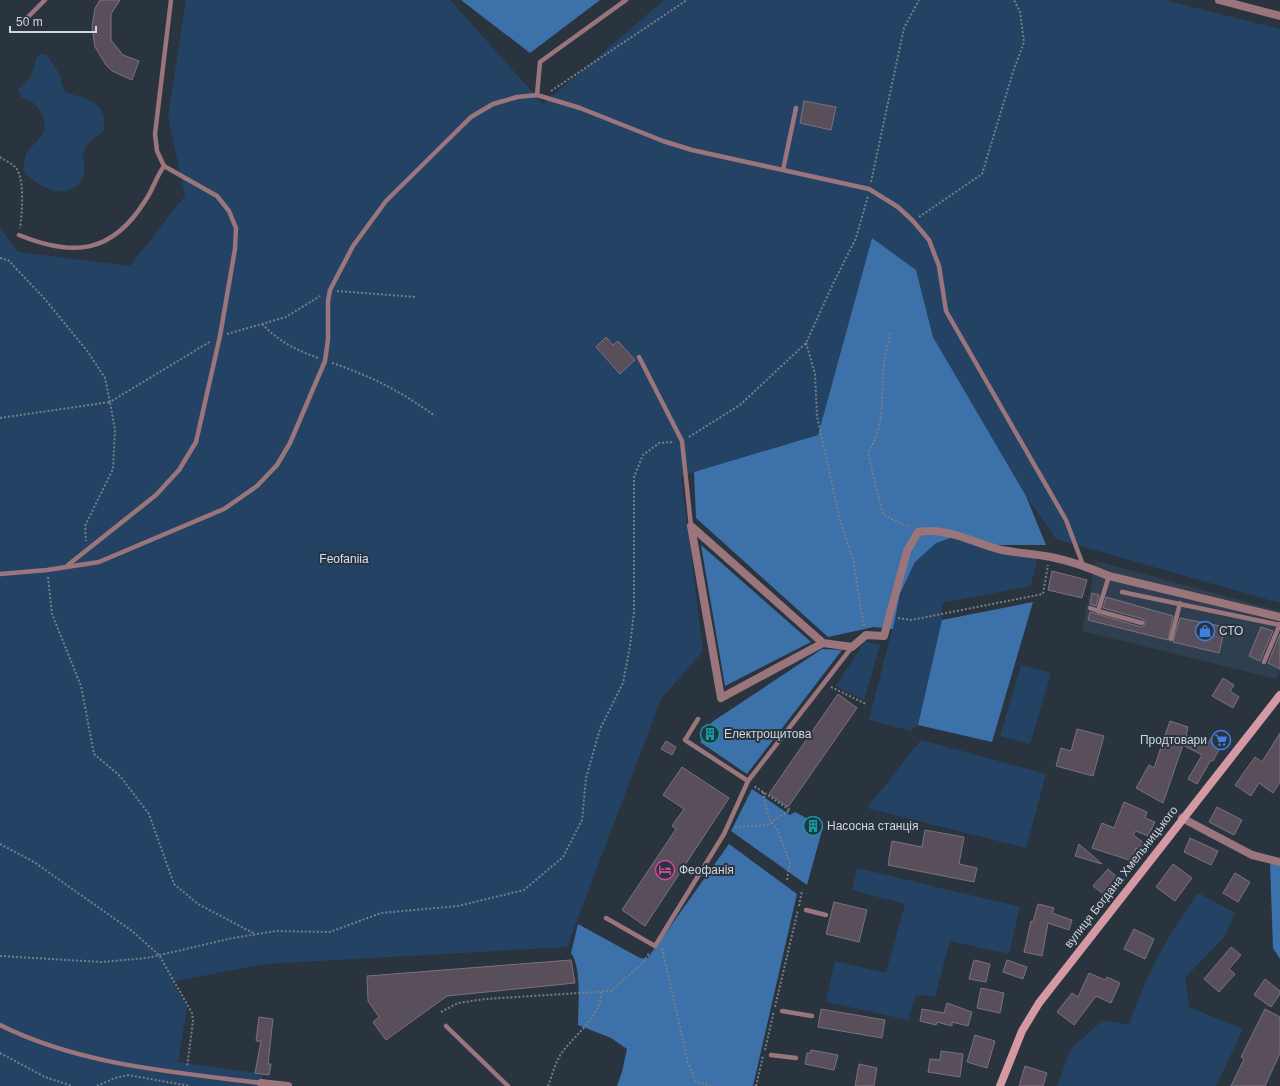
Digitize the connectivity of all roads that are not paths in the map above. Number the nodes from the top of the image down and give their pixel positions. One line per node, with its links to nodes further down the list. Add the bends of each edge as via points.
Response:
1 (46, 0): 6 (lane)
2 (172, 0): 9 (lane, via 155,134 157,151)
3 (626, 0): 7 (lane, via 540,62)
4 (1219, 0): 5 (street)
5 (1280, 16)
6 (20, 25)
7 (537, 95): 10 (lane, via 580,108 692,150); 15 (lane, via 517,97 493,104 471,117 386,201 353,246 330,290 325,360 290,442 277,465 257,486 224,509 99,562)
8 (796, 108): 10 (lane)
9 (164, 166): 11 (lane, via 145,201 119,234 101,243 79,248 60,248 43,245); 15 (lane, via 217,196 229,211 236,228 235,249 220,336 196,442 179,470 156,495)
10 (783, 170): 14 (lane, via 869,189 898,207 929,240 939,266 946,311 1066,520)
11 (19, 235)
12 (639, 357): 13 (lane, via 682,441)
13 (691, 526): 26 (street); 26 (street, via 720,698)
14 (1083, 565): 17 (street); 27 (street, via 1001,550 958,534 927,530 918,532 907,551 884,636 866,635)
15 (66, 567): 16 (lane)
16 (0, 574)
17 (1109, 576): 21 (lane); 22 (street)
18 (1122, 592): 19 (lane)
19 (1180, 603): 24 (lane); 25 (lane)
20 (1090, 608): 21 (lane)
21 (1098, 611): 23 (lane)
22 (1280, 617)
23 (1142, 622)
24 (1280, 624): 28 (lane)
25 (1171, 640)
26 (824, 643): 27 (street)
27 (852, 647): 31 (lane)
28 (1264, 662)
29 (1280, 695): 32 (street, вулиця Богдана Хмельницького)
30 (698, 719): 31 (lane, via 685,740)
31 (748, 781): 36 (lane, via 727,827 655,946)
32 (1182, 818): 33 (street, via 1252,855); 46 (street, вулиця Богдана Хмельницького, via 1039,1003 1022,1031)
33 (1280, 862)
34 (806, 910): 35 (lane)
35 (826, 915)
36 (606, 918)
37 (782, 1011): 38 (lane)
38 (812, 1016)
39 (0, 1025): 43 (lane, via 53,1048 151,1070)
40 (446, 1026): 45 (lane)
41 (771, 1055): 42 (lane)
42 (796, 1058)
43 (261, 1083): 44 (street)
44 (288, 1086)
45 (508, 1086)
46 (1000, 1086)

